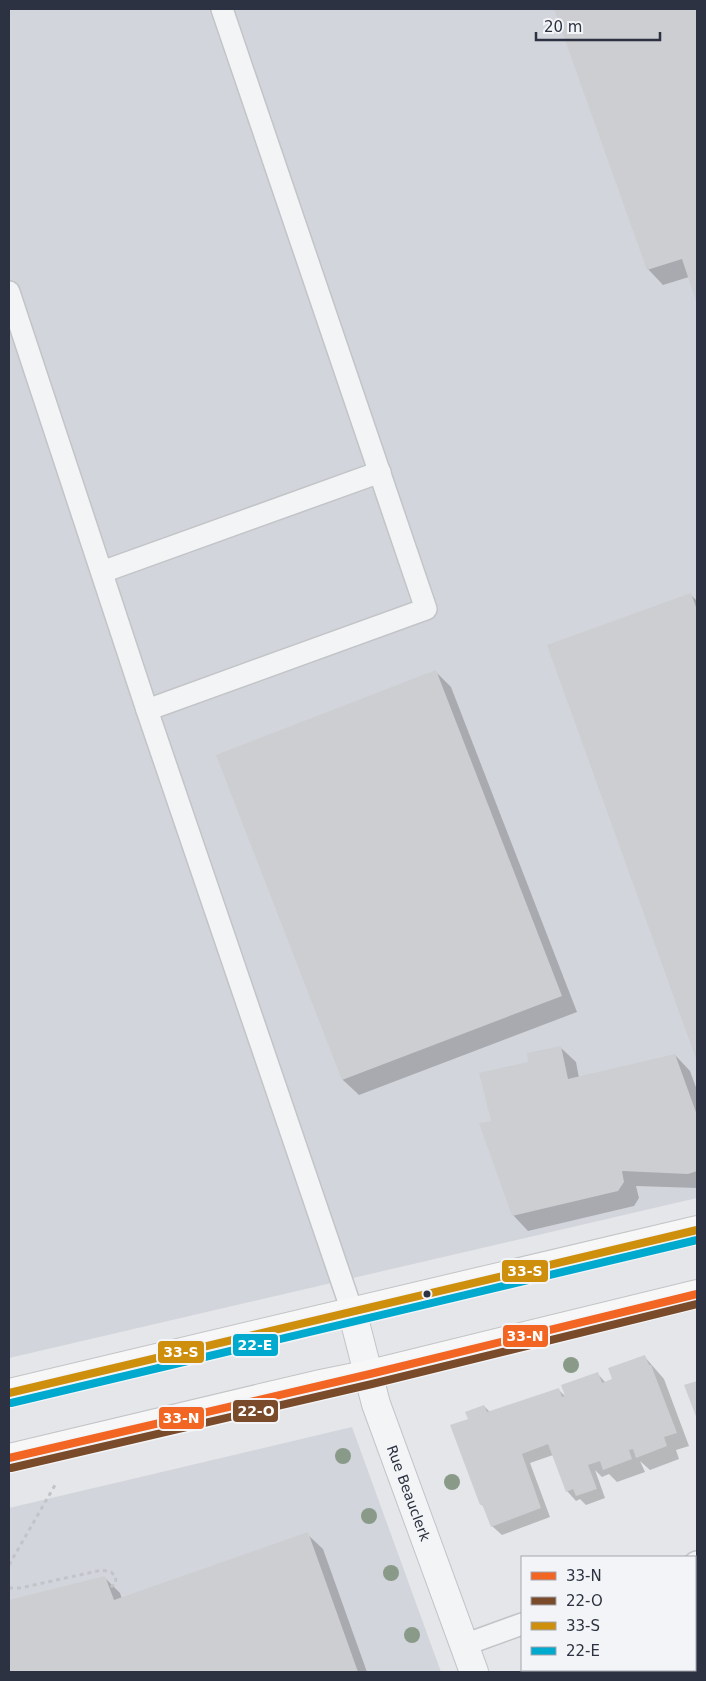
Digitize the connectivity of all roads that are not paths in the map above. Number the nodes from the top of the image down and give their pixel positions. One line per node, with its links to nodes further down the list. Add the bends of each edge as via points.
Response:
1 (222, 9): 3 (lane)
2 (9, 292): 4 (lane)
3 (380, 472): 4 (lane); 5 (lane, via 426,609)
4 (102, 572): 5 (lane)
5 (147, 710): 8 (lane)
6 (697, 1230): 8 (main road)
7 (697, 1294): 9 (main road)
8 (352, 1311): 9 (street, Rue Beauclerk); 10 (main road)
9 (370, 1374): 11 (main road); 13 (street, Rue Beauclerk, via 376,1404)
10 (9, 1393)
11 (9, 1458)
12 (521, 1624): 13 (lane)
13 (464, 1645): 14 (street, Rue Beauclerk)
14 (474, 1672)

